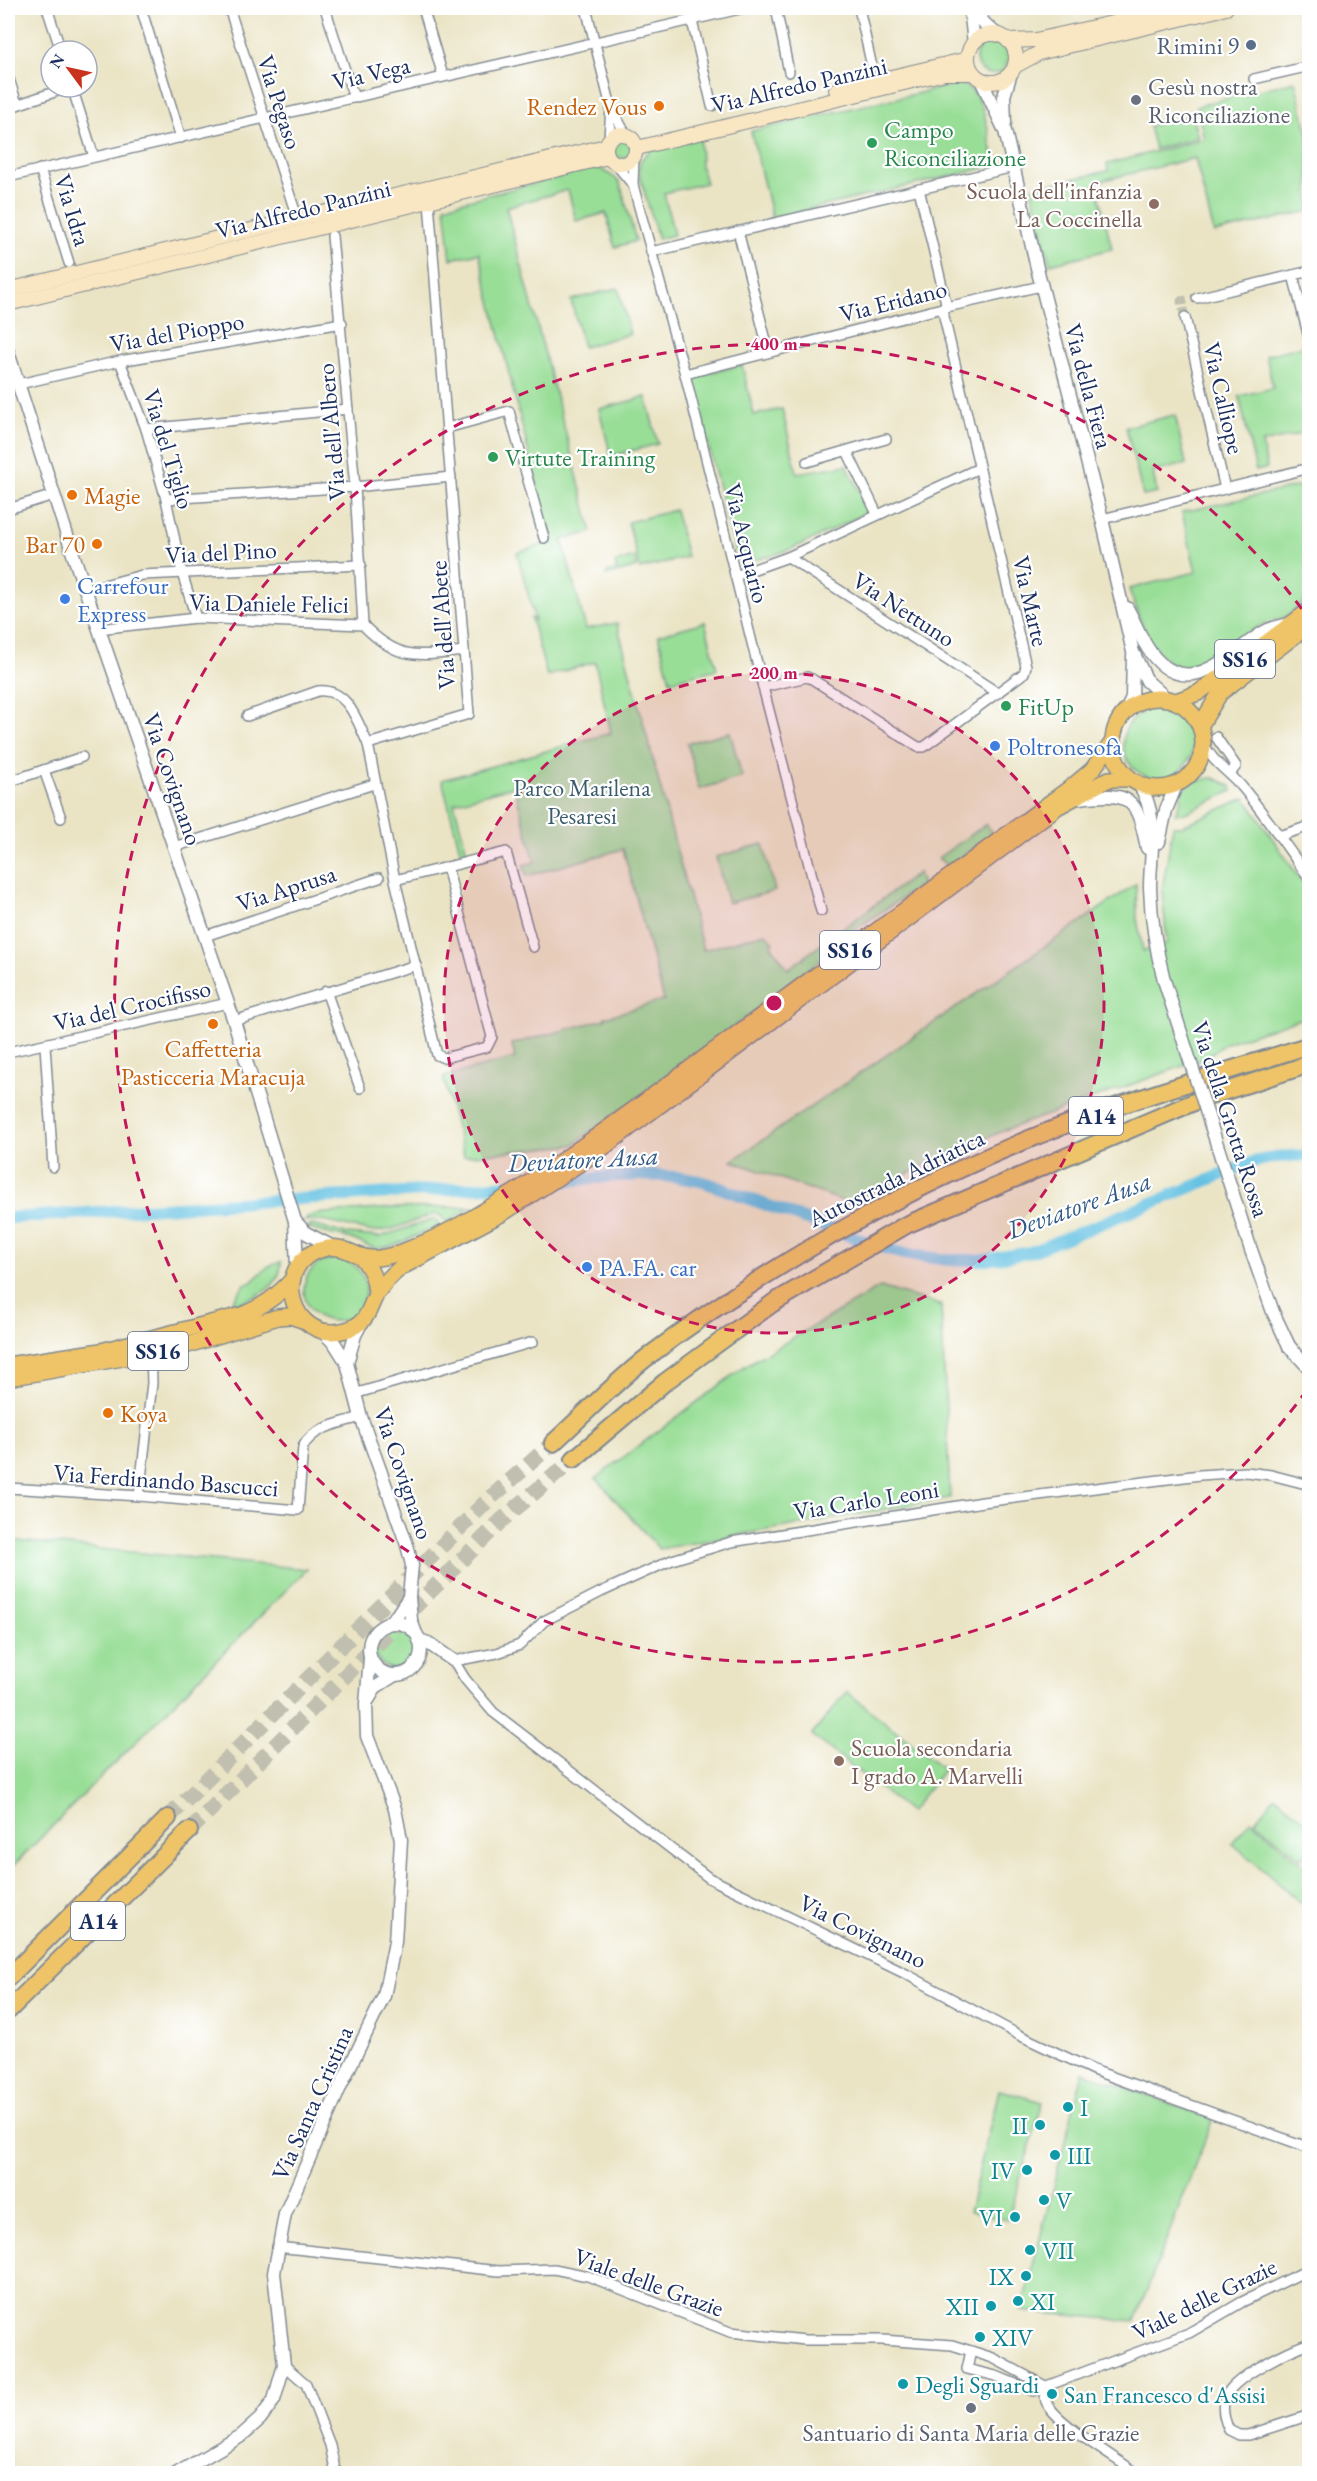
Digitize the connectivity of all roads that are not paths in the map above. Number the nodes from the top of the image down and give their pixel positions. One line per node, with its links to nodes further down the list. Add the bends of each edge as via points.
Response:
1 (47, 8): 16 (street)
2 (141, 8): 35 (street)
3 (229, 8): 33 (street, Via Pegaso)
4 (325, 8): 28 (street)
5 (423, 8): 25 (street)
6 (586, 8): 17 (street)
7 (689, 8): 14 (street)
8 (744, 8): 14 (street, Via Vega)
9 (776, 8): 23 (street)
10 (859, 8): 20 (street)
11 (972, 8): 15 (street); 18 (street)
12 (1179, 8): 15 (main road, via 1036,40)
13 (1226, 8): 21 (main road, via 1039,53)
14 (692, 19): 17 (street, Via Vega); 31 (street)
15 (1003, 38): 18 (main road, via 987,35); 21 (main road, via 1014,51)
16 (57, 39)
17 (594, 42): 25 (street, Via Vega); 32 (street)
18 (974, 43): 22 (main road)
19 (1310, 66): 26 (street)
20 (872, 67)
21 (1013, 69): 22 (main road, via 997,82); 34 (street, Via della Fiera, via 1004,96)
22 (974, 71): 34 (street, Via della Fiera); 36 (main road, Via Alfredo Panzini)
23 (789, 72)
24 (8, 76): 30 (street)
25 (443, 76): 28 (street, Via Vega)
26 (1254, 80)
27 (39, 97): 30 (street)
28 (354, 98): 33 (street, Via Vega)
29 (74, 99): 38 (street)
30 (12, 106)
31 (712, 106)
32 (611, 107): 36 (street); 37 (street)
33 (265, 118): 35 (street, Via Vega); 45 (street, Via Pegaso)
34 (1005, 130): 39 (street, Via della Fiera)
35 (181, 138): 38 (street, Via Vega)
36 (632, 144): 37 (main road, Via Alfredo Panzini, via 618,133); 37 (main road, Via Alfredo Panzini, via 625,164); 42 (street, Via Acquario)
37 (609, 151): 42 (street, Via Acquario); 44 (main road, Via Alfredo Panzini); 53 (main road, Via Alfredo Panzini, via 234,234)
38 (94, 157): 40 (street, Via Vega)
39 (1014, 167): 43 (street); 52 (street, Via della Fiera)
40 (40, 169): 41 (street, Via Vega); 49 (street, Via Idra)
41 (8, 177)
42 (633, 185): 48 (street, Via Acquario)
43 (919, 189): 46 (street); 56 (street, Via Marte)
44 (429, 202): 55 (main road, Via Alfredo Panzini); 66 (street, Via dell'Abete)
45 (294, 208)
46 (738, 231): 48 (street); 61 (street)
47 (332, 236): 58 (street, Via dell'Albero)
48 (651, 252): 63 (street, Via Acquario)
49 (69, 263)
50 (1310, 271): 51 (street)
51 (1293, 275): 54 (street); 59 (street)
52 (1041, 286): 56 (street, Via Eridano); 80 (street, Via della Fiera)
53 (8, 290)
54 (1197, 298)
55 (8, 304)
56 (944, 307): 61 (street, Via Eridano); 71 (street, Via Marte)
57 (1185, 317): 75 (street, Via Calliope)
58 (342, 323): 62 (street, Via del Pioppo); 65 (street, Via dell'Albero)
59 (1310, 342)
60 (8, 352): 64 (street, Via Covignano)
61 (769, 352): 63 (street, Via Eridano)
62 (120, 361): 64 (street, Via del Pioppo); 67 (street, Via del Tiglio)
63 (685, 374): 85 (street, Via Acquario)
64 (19, 384): 76 (street, Via Covignano)
65 (348, 409): 67 (street); 74 (street, Via dell'Albero)
66 (447, 428): 73 (street, Via dell'Abete); 81 (street, via 509,411)
67 (146, 429): 77 (street, Via del Tiglio)
68 (886, 439): 69 (street)
69 (847, 451): 70 (street); 79 (street)
70 (807, 462)
71 (979, 468): 79 (street); 97 (street, Via Marte, via 1026,666 1024,673)
72 (1310, 468): 75 (street)
73 (451, 477): 74 (street); 94 (street, Via dell'Abete)
74 (356, 487): 77 (street); 83 (street, Via dell'Albero)
75 (1225, 489): 80 (street)
76 (54, 495): 78 (street); 87 (street, Via Covignano)
77 (166, 499): 84 (street, Via del Tiglio)
78 (8, 509)
79 (877, 514): 82 (street)
80 (1102, 519): 86 (street, Via della Fiera)
81 (544, 538)
82 (788, 557): 85 (street); 97 (street, Via Nettuno)
83 (361, 565): 84 (street, Via del Pino); 92 (street, Via dell'Albero)
84 (182, 573): 87 (street, Via del Pino, via 142,575); 89 (street, Via del Tiglio)
85 (735, 576): 96 (street, Via Acquario)
86 (1117, 588): 90 (street, via 1150,652 1164,667 1185,675 1217,667 1268,629); 95 (street, Via della Fiera)
87 (85, 590): 93 (street, Via Covignano)
88 (1310, 610): 90 (main road, SS16)
89 (196, 618): 92 (street, Via Daniele Felici); 93 (street, Via Daniele Felici)
90 (1293, 623): 98 (main road, SS16, via 1198,693)
91 (1310, 624): 101 (main road, SS16, via 1220,693)
92 (363, 625): 94 (street, Via Daniele Felici, via 379,641 400,653)
93 (98, 629): 116 (street, Via Covignano)
94 (464, 651): 104 (street, Via dell'Abete, via 469,714)
95 (1133, 652): 98 (street, Via della Fiera, via 1147,681); 99 (street, Via della Fiera, via 1132,697)
96 (763, 687): 97 (street, Via Marte, via 807,677 918,747 924,747); 122 (street, Via Acquario)
97 (998, 693)
98 (1172, 700): 99 (main road, SS16, via 1145,700); 101 (main road, via 1186,707)
99 (1126, 712): 102 (main road, SS16, via 1115,730)
100 (247, 716): 104 (street, via 328,690 345,699)
101 (1200, 726): 103 (main road)
102 (1114, 740): 108 (main road, via 1118,761); 135 (main road, SS16, via 1092,770 1074,785)
103 (1210, 740): 107 (street, via 1209,754); 107 (street, via 1236,766); 110 (main road, via 1197,767)
104 (368, 744): 111 (street)
105 (82, 757): 106 (street)
106 (44, 770): 109 (street); 113 (street)
107 (1230, 774): 115 (street)
108 (1135, 781): 110 (main road, SS16, via 1152,787); 112 (main road, SS16, via 1109,779); 118 (street, Via della Grotta Rossa, via 1149,802 1153,818)
109 (8, 782)
110 (1178, 783): 118 (street, Via della Grotta Rossa, via 1166,810)
111 (374, 784): 116 (street); 121 (street)
112 (1071, 799): 118 (street, via 1104,794 1129,801 1138,811); 135 (main road, SS16, via 596,1153)
113 (61, 818)
114 (1310, 826): 115 (street)
115 (1279, 836): 120 (street)
116 (174, 847): 123 (street, Via Covignano)
117 (447, 867): 121 (street); 124 (street, via 506,852); 125 (street, via 493,1038 487,1047 444,1058 437,1055)
118 (1151, 869): 148 (street, Via della Grotta Rossa, bridge, via 1153,934 1164,981 1273,1312 1289,1346)
119 (379, 878): 123 (street, Via Aprusa)
120 (1310, 879)
121 (395, 880): 125 (street)
122 (821, 911)
123 (205, 936): 127 (street, Via Covignano)
124 (533, 947)
125 (416, 965): 126 (street)
126 (326, 991): 128 (street); 133 (street)
127 (228, 1003): 128 (street, Via Covignano); 129 (street, Via del Crocifisso)
128 (234, 1021): 136 (street, Via Covignano)
129 (45, 1045): 131 (street, Via del Crocifisso); 134 (street, Via del Crocifisso)
130 (1310, 1045): 152 (highway, Autostrada Adriatica / A14, via 1039,1135 889,1203 757,1279 648,1357)
131 (8, 1052)
132 (1310, 1064): 153 (highway, Autostrada Adriatica / A14, via 1201,1099 906,1226 773,1303 665,1382)
133 (360, 1088)
134 (53, 1167)
135 (497, 1210): 138 (main road, SS16, via 401,1252); 140 (main road, SS16, via 400,1268)
136 (295, 1221): 137 (street, via 306,1233); 139 (street, Via Covignano)
137 (333, 1247): 138 (main road, SS16); 139 (main road, SS16, via 312,1253)
138 (360, 1256): 140 (main road, via 370,1266)
139 (295, 1273): 142 (main road, via 293,1302); 147 (main road, SS16, via 278,1296 242,1315 101,1351)
140 (376, 1294): 141 (main road, SS16, via 372,1309)
141 (363, 1320): 143 (main road, via 351,1329); 146 (street, Via Covignano)
142 (305, 1321): 143 (main road, SS16); 145 (main road, SS16, via 278,1317)
143 (321, 1330): 146 (street, Via Covignano)
144 (533, 1342): 150 (street)
145 (151, 1353): 149 (main road, SS16); 156 (street)
146 (347, 1363): 150 (street, Via Covignano)
147 (8, 1365)
148 (1310, 1369)
149 (8, 1378)
150 (354, 1394): 151 (street, Via Covignano)
151 (361, 1417): 156 (street, Via Ferdinando Bascucci, via 314,1432 307,1439 298,1510); 157 (street, Via Covignano, via 407,1545 412,1564)
152 (553, 1443)
153 (574, 1459)
154 (1310, 1485): 161 (street, Via Carlo Leoni, via 1246,1472 1200,1475 984,1502 731,1542 672,1560 601,1592 544,1621 520,1645)
155 (8, 1488): 156 (street, Via Ferdinando Bascucci)
156 (139, 1496)
157 (409, 1597): 158 (street); 159 (street, Via Covignano)
158 (386, 1625): 159 (street, via 402,1624); 160 (street, via 373,1635)
159 (417, 1637): 161 (street); 162 (street)
160 (370, 1658): 163 (street, via 380,1671); 164 (street, Via Santa Cristina)
161 (454, 1661): 162 (street, via 439,1658); 169 (street, Via Covignano, via 493,1712 709,1878 1092,2070)
162 (416, 1664): 163 (street)
163 (395, 1675): 164 (street, via 376,1687)
164 (366, 1704): 170 (street, Via Santa Cristina, via 367,1736 395,1809 401,1840 395,1942 384,1996 285,2214)
165 (168, 1818): 167 (highway, A14)
166 (189, 1831): 168 (highway, A14)
167 (8, 1978)
168 (8, 2011)
169 (1310, 2148)
170 (277, 2247): 173 (street, Viale delle Grazie, via 499,2271 554,2269 588,2276 730,2332 805,2340 941,2344); 174 (street, Via Santa Cristina, via 273,2273)
171 (1310, 2269): 175 (street, Viale delle Grazie, via 1189,2333)
172 (1310, 2343): 176 (street, via 1237,2383 1226,2395 1223,2410 1229,2430 1239,2435)
173 (972, 2351): 175 (street, Viale delle Grazie); 175 (street, Viale delle Grazie, via 967,2369 1033,2391)
174 (284, 2365): 177 (street, Via Santa Cristina, via 274,2400 260,2419 241,2436); 178 (street, via 306,2384 330,2445)
175 (1047, 2387): 179 (street, via 1048,2405 1071,2427)
176 (1310, 2415)
177 (176, 2474)
178 (336, 2474)
179 (1138, 2474)

